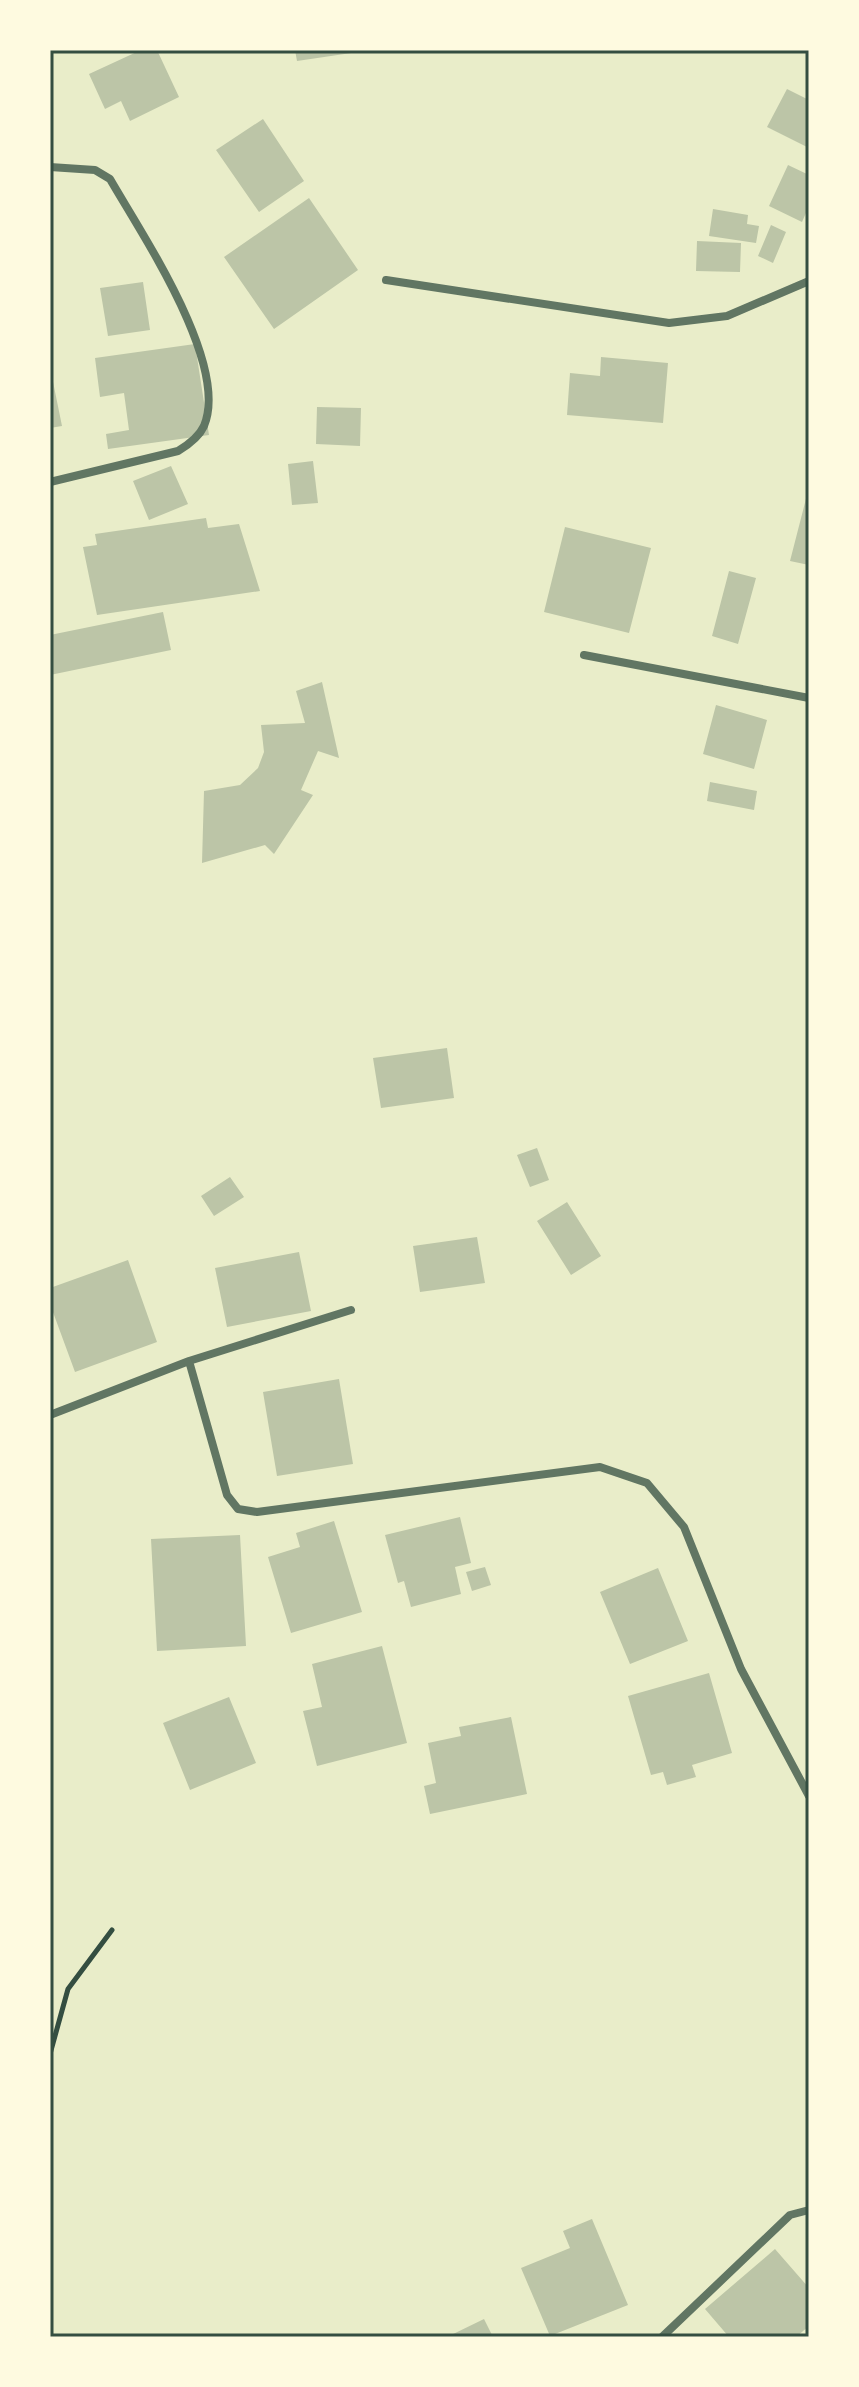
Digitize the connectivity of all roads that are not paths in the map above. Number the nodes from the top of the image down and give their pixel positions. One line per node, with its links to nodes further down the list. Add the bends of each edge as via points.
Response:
1 (50, 167): 4 (street, via 95,170 110,179 193,326 209,399 204,426 178,451)
2 (386, 280): 3 (street, via 669,323 727,316)
3 (809, 281)
4 (50, 482)
5 (584, 655): 6 (street)
6 (809, 698)
7 (351, 1310): 8 (street)
8 (189, 1361): 9 (street); 10 (street, via 227,1495 238,1509 257,1512 600,1467 647,1483 684,1527 741,1669)
9 (50, 1415)
10 (809, 1796)
11 (809, 2210): 12 (street, via 790,2215)
12 (662, 2337)

